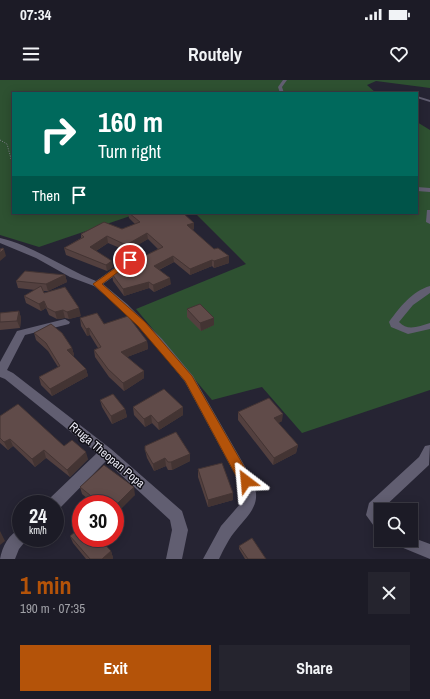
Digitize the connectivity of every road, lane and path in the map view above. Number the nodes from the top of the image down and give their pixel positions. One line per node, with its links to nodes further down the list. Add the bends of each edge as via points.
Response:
1 (285, 80): 2 (street, via 280,87)
2 (282, 92)
3 (418, 97): 4 (lane)
4 (430, 102)
5 (0, 140): 6 (path, via 7,144)
6 (12, 162)
7 (418, 189): 8 (street)
8 (430, 190)
9 (430, 212): 10 (street)
10 (430, 222)
11 (0, 240): 13 (street)
12 (142, 253): 13 (street)
13 (97, 284): 27 (street, via 142,324 189,379 246,481 250,494 248,506 226,530)
14 (430, 289): 16 (street, via 409,302 394,322 403,331 410,332)
15 (65, 322): 17 (street, via 21,333)
16 (430, 326)
17 (0, 372): 19 (street, Rruga Theopan Popa, via 9,376)
18 (430, 450): 21 (street, via 424,461)
19 (106, 453): 20 (street); 26 (street, Rruga Theopan Popa, via 177,516 180,530)
20 (63, 495)
21 (379, 503)
22 (12, 546): 25 (street)
23 (418, 547): 24 (street)
24 (430, 552)
25 (7, 559)
26 (174, 559)
27 (211, 559)

